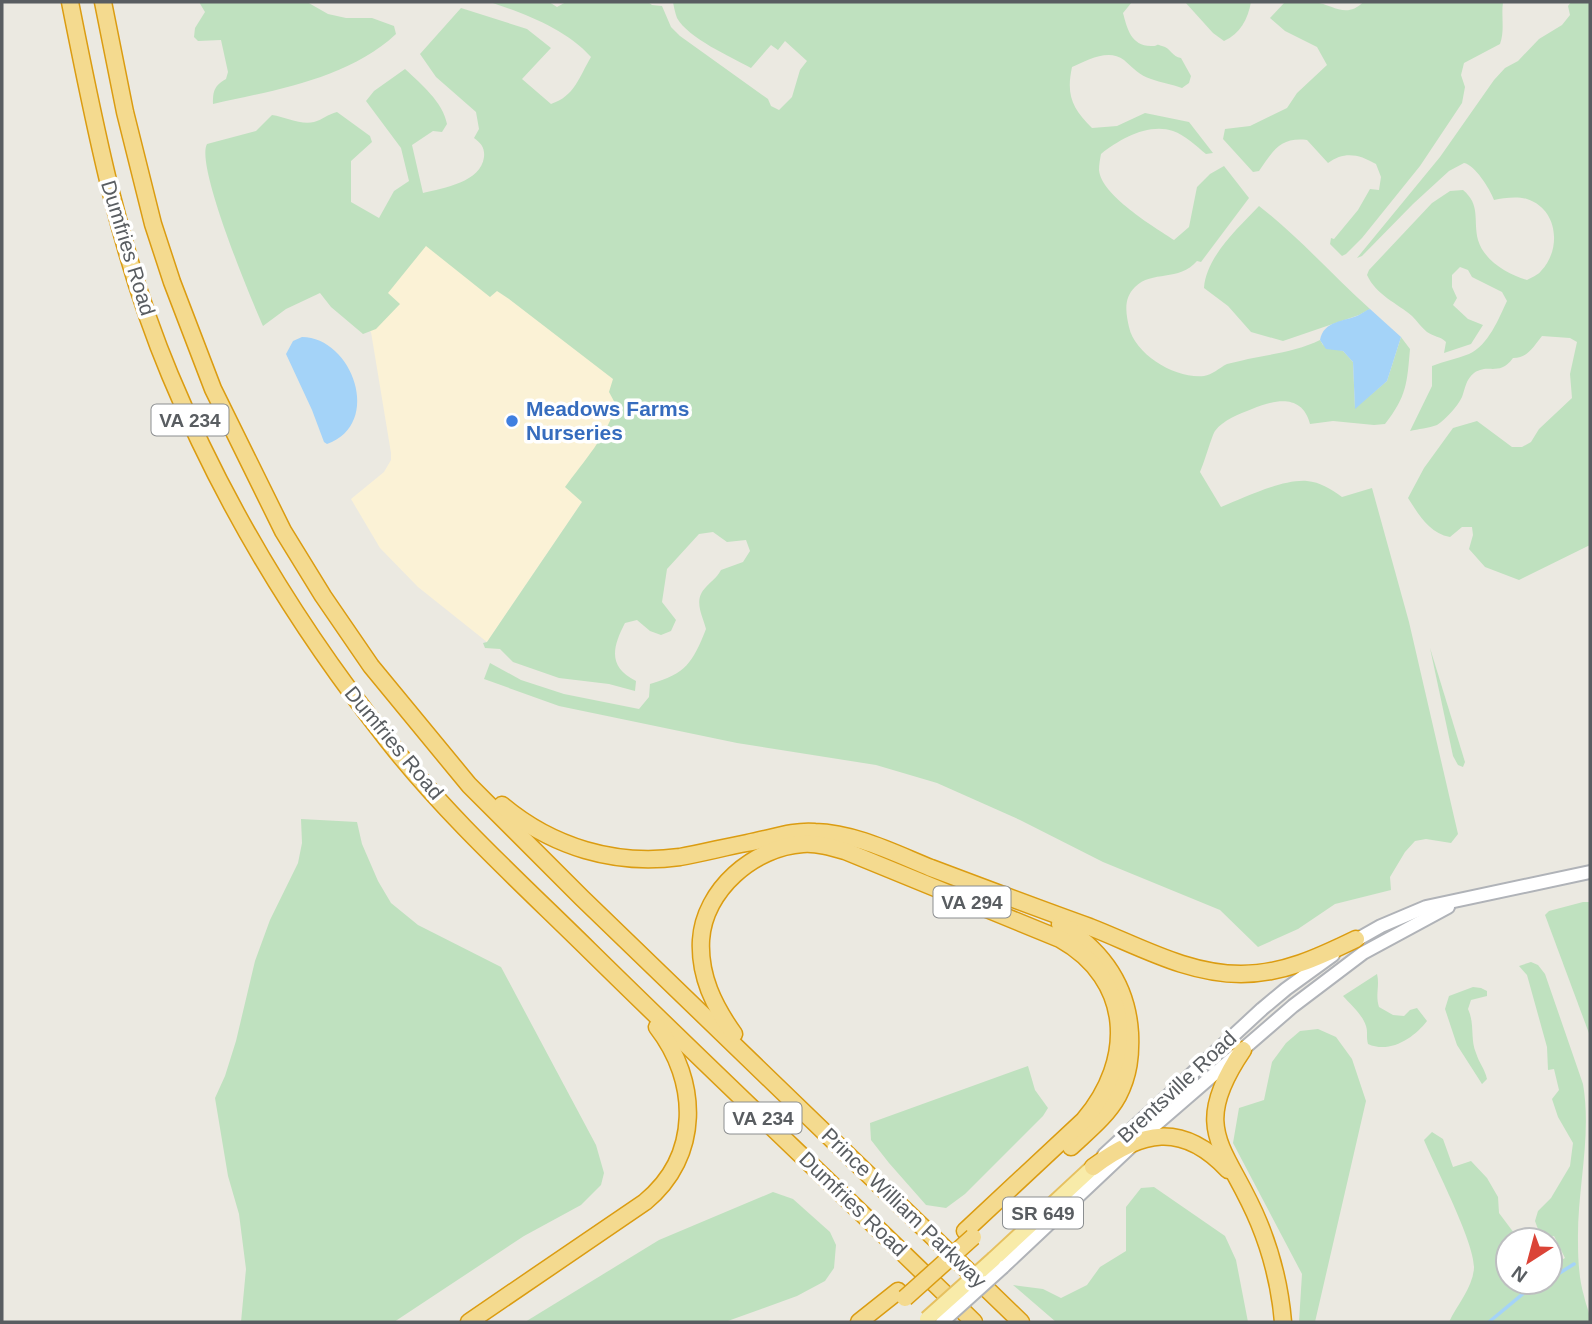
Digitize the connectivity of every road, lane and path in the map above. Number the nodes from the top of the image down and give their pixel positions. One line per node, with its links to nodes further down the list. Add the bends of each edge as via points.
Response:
1 (70, 2): 8 (highway, Dumfries Road / VA 234, via 104,166 141,295 178,393 241,523 316,645 391,746)
2 (103, 2): 3 (highway, Dumfries Road / VA 234, via 153,224 213,388 283,531 316,585 371,666)
3 (429, 737): 6 (highway, via 518,818 548,836 591,852 638,859 678,857 792,833 834,833); 10 (highway, Dumfries Road / VA 234, via 486,803)
4 (1590, 872): 5 (main road, Brentsville Road / SR 649)
5 (1461, 900): 7 (main road, Brentsville Road / SR 649, via 1426,907); 9 (main road, Brentsville Road / SR 649, via 1363,953)
6 (1034, 908): 7 (highway, via 1171,961 1224,973 1287,968); 14 (highway, via 1088,944 1116,978 1128,1012 1128,1073 1100,1120)
7 (1356, 939): 12 (main road, Brentsville Road / SR 649, via 1262,1009)
8 (626, 986): 18 (highway, via 670,1044 682,1068 688,1118 677,1162 645,1202); 22 (highway, Dumfries Road / VA 234)
9 (1243, 1050): 11 (main road, Brentsville Road / SR 649); 13 (highway, via 1225,1077 1214,1124)
10 (756, 1065): 14 (highway, VA 294, via 710,995 701,939 706,916 720,891 750,863 775,850 817,844 845,850 1073,946 1096,970 1116,1008 1119,1044 1112,1075 1084,1120); 23 (highway, Prince William Parkway / VA 234)
11 (1138, 1140): 12 (highway); 13 (highway, via 1166,1137 1189,1142 1214,1157); 15 (main road, Brentsville Road / SR 649)
12 (1093, 1167): 15 (main road, Brentsville Road / SR 649)
13 (1236, 1180): 24 (highway, via 1258,1221 1277,1273)
14 (969, 1234): 16 (highway, VA 294)
15 (998, 1263): 17 (main road, Brentsville Road / SR 649, bridge); 21 (main road, Brentsville Road / SR 649, bridge)
16 (902, 1295): 19 (highway, VA 294); 20 (highway)
17 (925, 1321)
18 (469, 1322)
19 (859, 1322)
20 (875, 1322)
21 (942, 1322)
22 (971, 1322)
23 (1021, 1322)
24 (1283, 1322)

